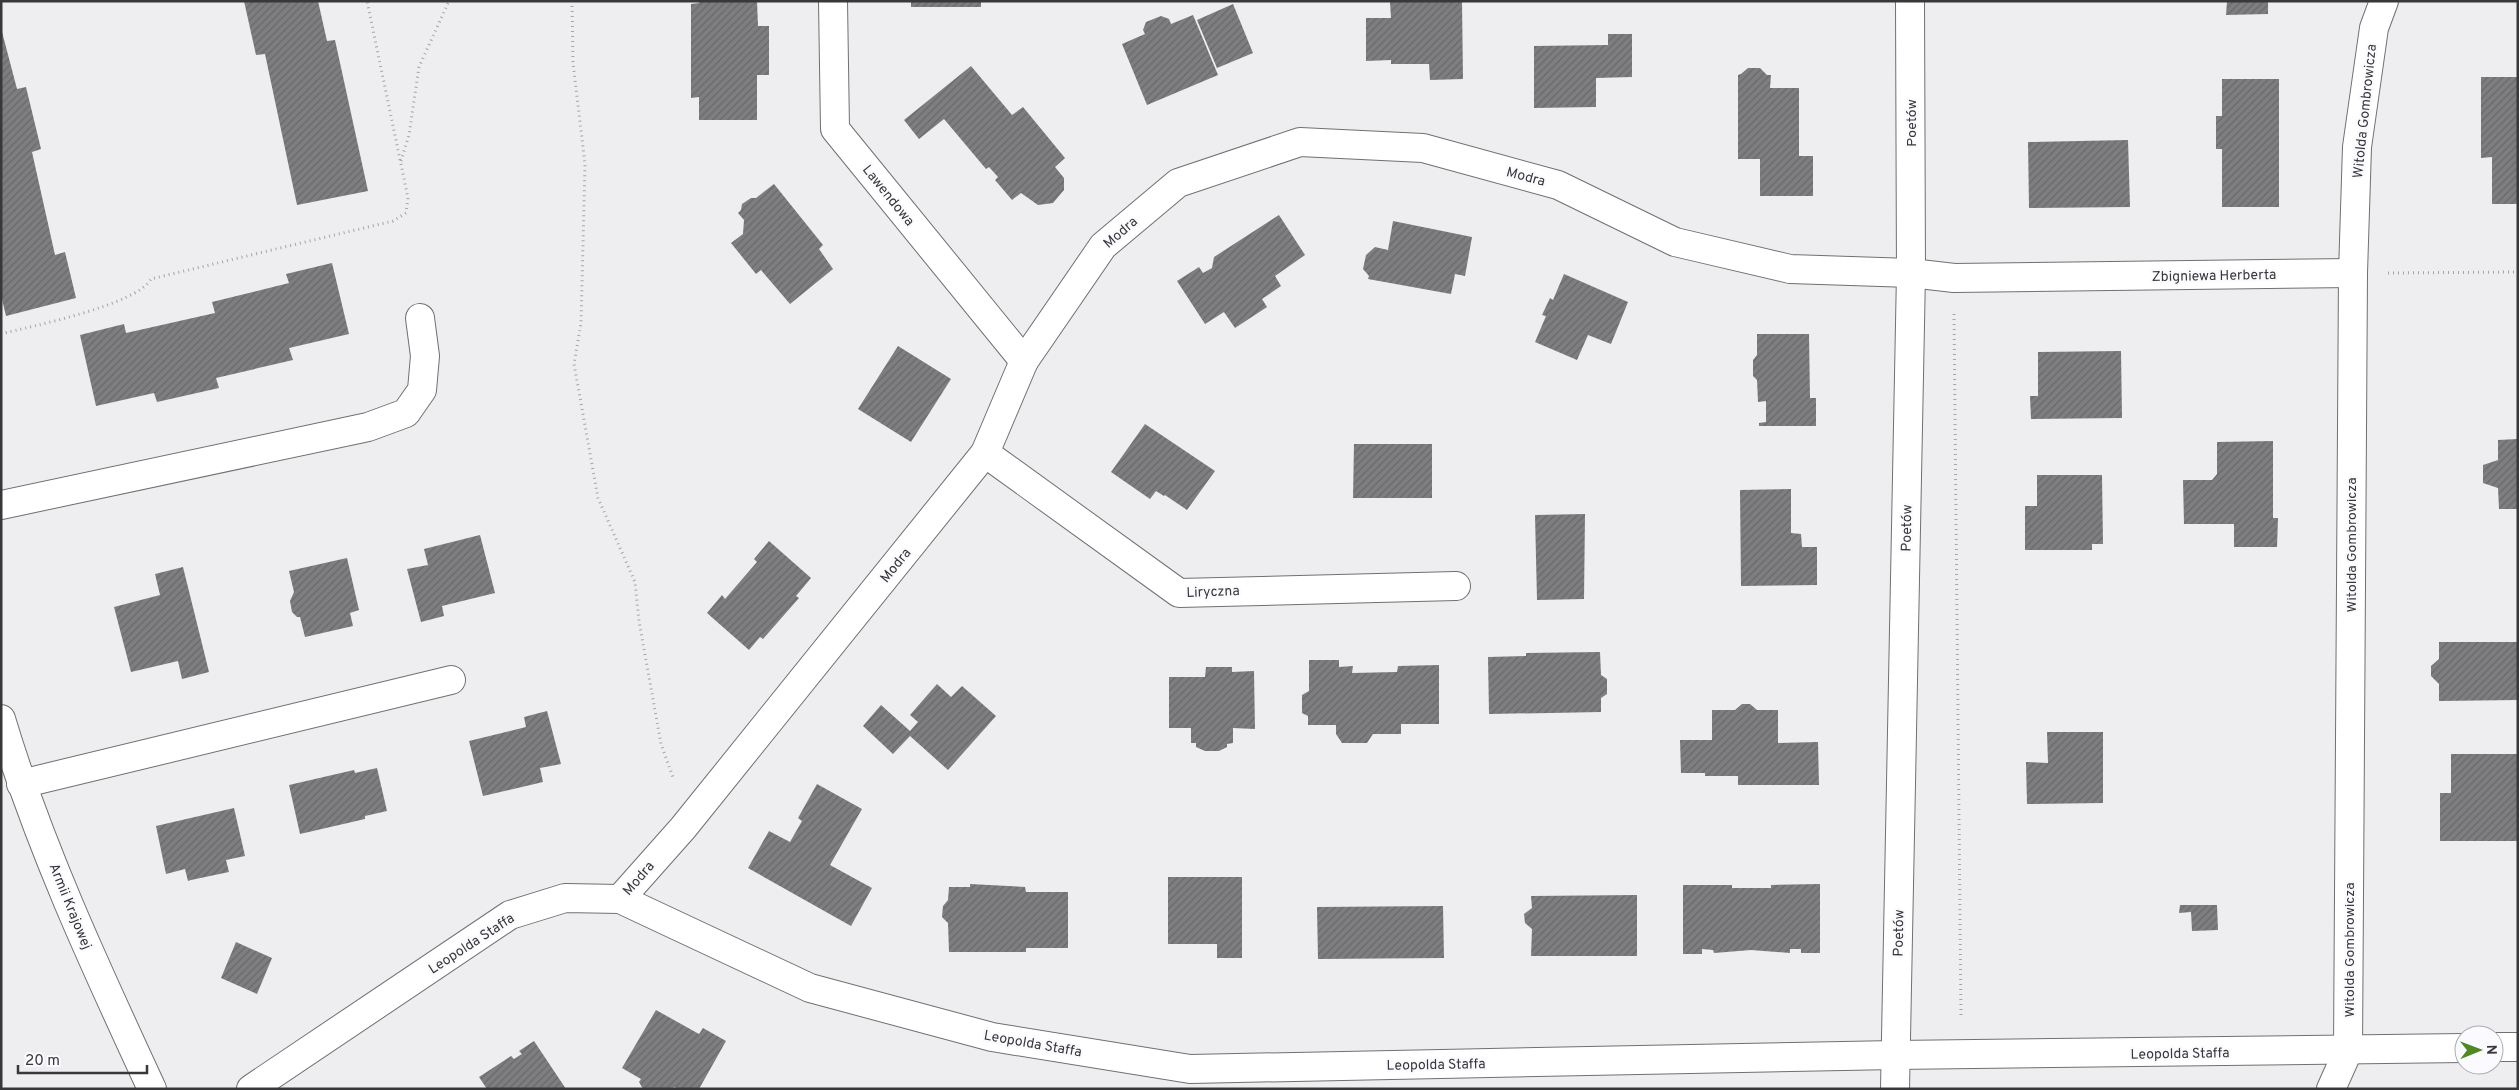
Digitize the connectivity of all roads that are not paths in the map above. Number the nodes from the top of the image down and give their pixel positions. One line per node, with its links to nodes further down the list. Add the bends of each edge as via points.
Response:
1 (833, 1): 7 (street, Lawendowa, via 835,129)
2 (1910, 1): 4 (street, Poetów)
3 (2384, 1): 5 (street, Witolda Gombrowicza, via 2374,28 2357,147)
4 (1911, 273): 5 (street, Zbigniewa Herberta, via 1954,278); 7 (street, Modra, via 1790,269 1675,242 1558,185 1423,148 1300,142 1178,183 1103,246); 19 (street, Poetów)
5 (2353, 273): 18 (street, Witolda Gombrowicza)
6 (420, 318): 9 (street, via 425,356 422,390 406,413 368,427)
7 (1024, 361): 8 (street, Modra)
8 (985, 453): 10 (street, Liryczna, via 1179,593); 14 (street, Modra, via 683,828)
9 (1, 505)
10 (1456, 586)
11 (451, 680): 13 (street)
12 (1, 719): 13 (street, Armii Krajowej)
13 (21, 784): 20 (street, Armii Krajowej, via 99,976)
14 (620, 899): 19 (street, Leopolda Staffa, via 810,988 992,1037 1190,1069); 21 (street, Leopolda Staffa, via 565,898 510,915)
15 (2504, 1047): 16 (street)
16 (2518, 1047)
17 (2454, 1048): 18 (street, Leopolda Staffa)
18 (2348, 1051): 19 (street, Leopolda Staffa); 23 (street, Witolda Gombrowicza)
19 (1895, 1055): 22 (street)
20 (152, 1089)
21 (251, 1089)
22 (1895, 1089)
23 (2331, 1089)

